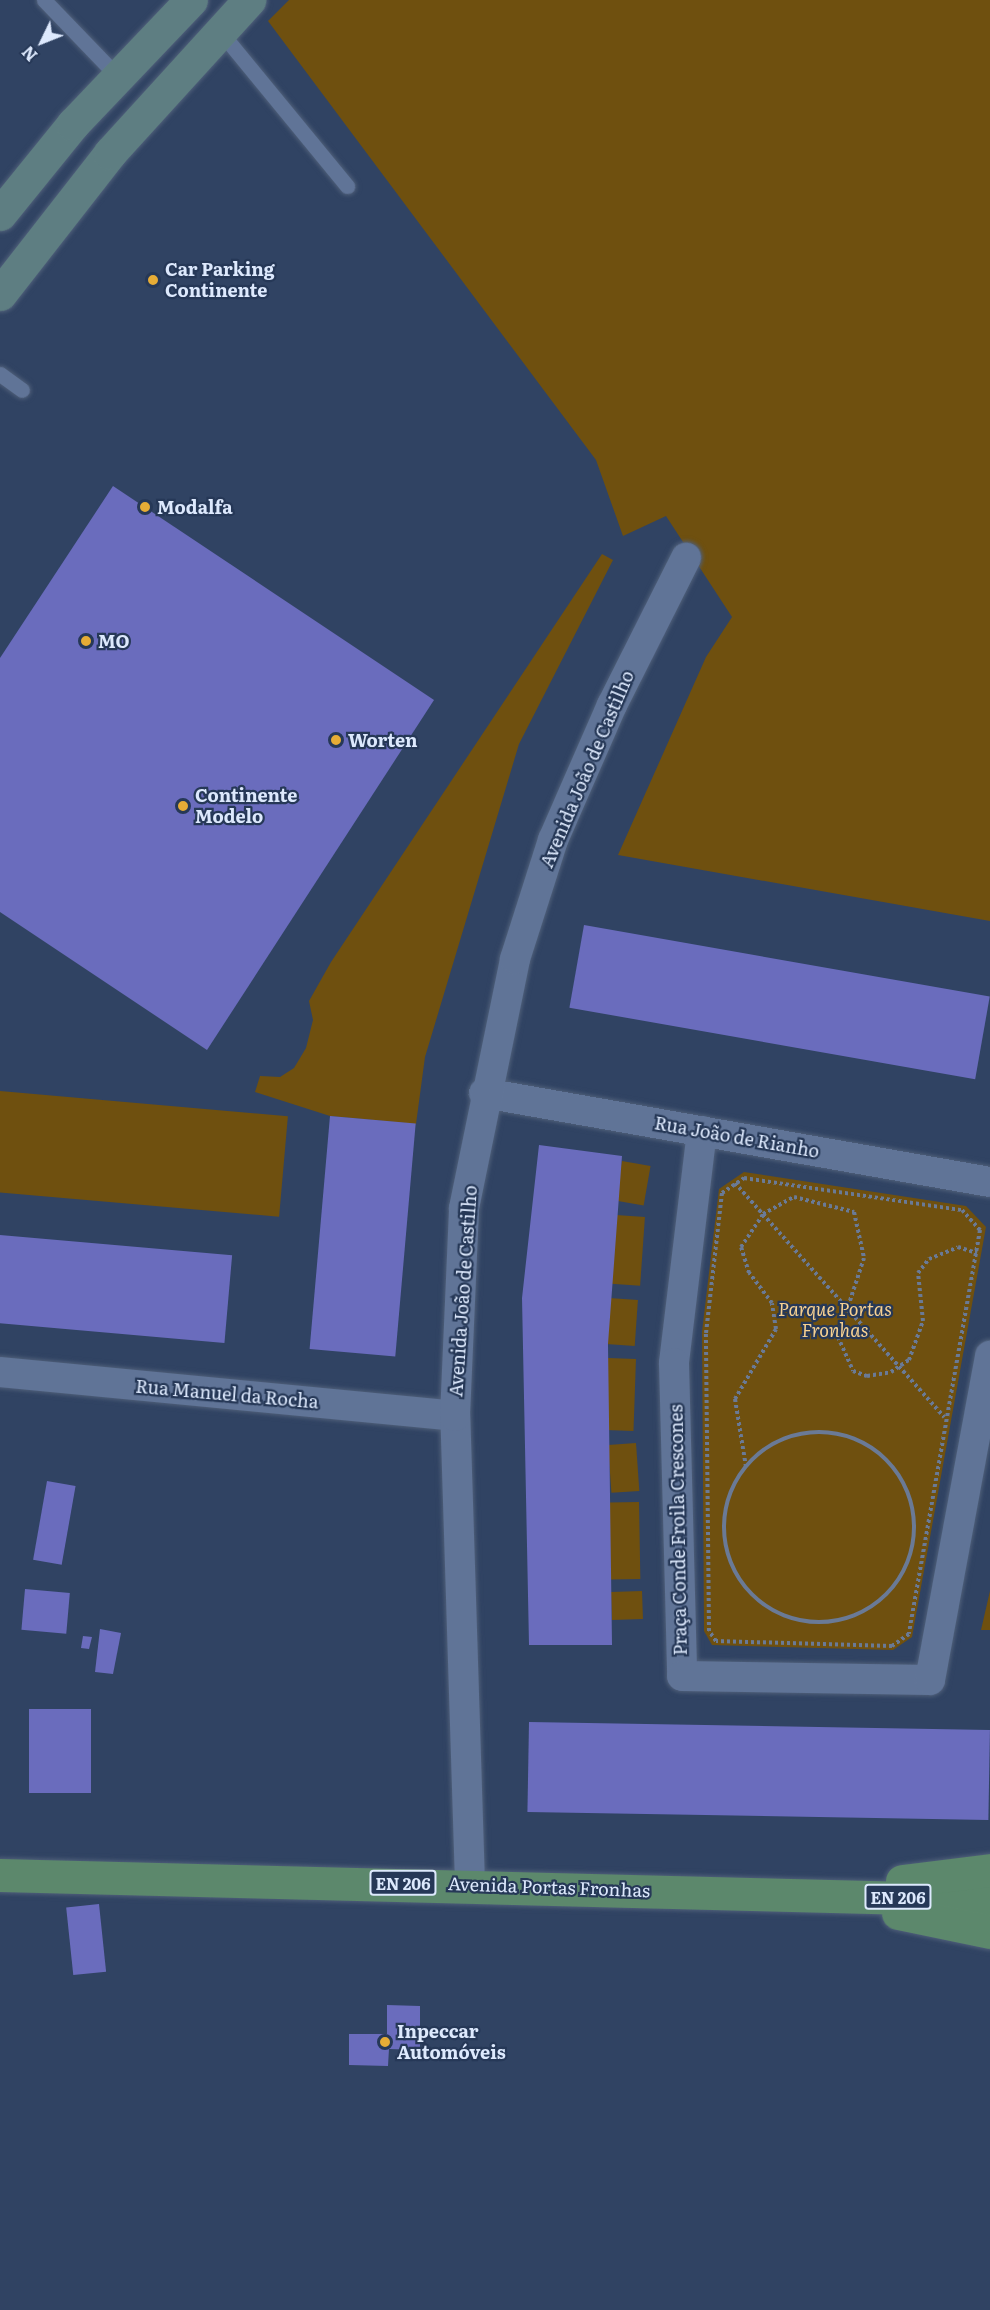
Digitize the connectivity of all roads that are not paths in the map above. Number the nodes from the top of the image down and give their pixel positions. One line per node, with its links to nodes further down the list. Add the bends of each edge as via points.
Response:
1 (44, 0): 5 (lane)
2 (191, 0): 5 (main road)
3 (249, 0): 4 (main road)
4 (219, 30): 6 (lane); 8 (main road, via 58,214)
5 (118, 77): 7 (main road)
6 (347, 186)
7 (0, 214)
8 (0, 294)
9 (0, 374): 10 (lane)
10 (22, 390)
11 (686, 558): 12 (street, Avenida João de Castilho, via 612,705 554,840 515,959)
12 (484, 1093): 13 (street, Rua João de Rianho); 17 (street, Avenida João de Castilho, via 464,1208)
13 (702, 1131): 14 (street, Rua João de Rianho); 15 (street, Praça Conde Froila Crescones, via 674,1363 682,1676 930,1680)
14 (990, 1182)
15 (990, 1354)
16 (0, 1372): 17 (street, Rua Manuel da Rocha)
17 (455, 1416): 20 (street, Avenida João de Castilho)
18 (990, 1870): 21 (main road)
19 (0, 1875): 20 (main road, Avenida Portas Fronhas / EN 206)
20 (470, 1884): 21 (main road, Avenida Portas Fronhas / EN 206)
21 (805, 1894): 22 (main road, Avenida Portas Fronhas / EN 206); 23 (main road)
22 (990, 1900)
23 (990, 1932)

